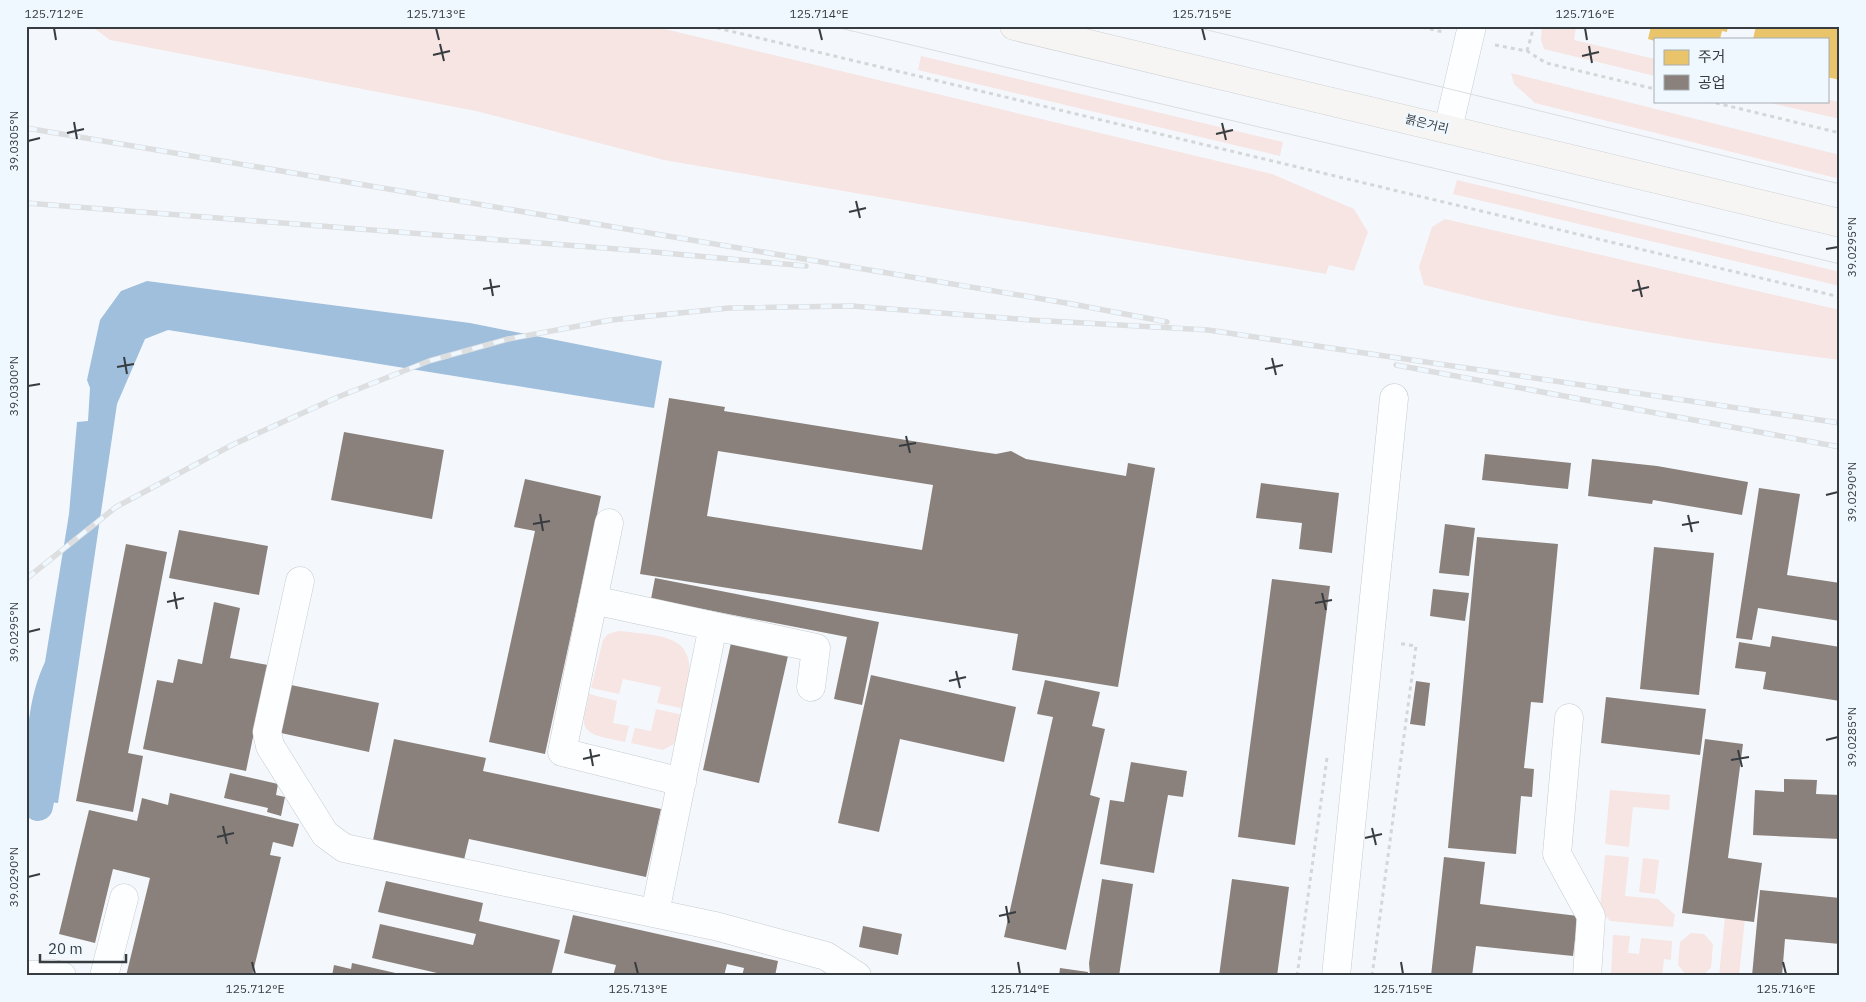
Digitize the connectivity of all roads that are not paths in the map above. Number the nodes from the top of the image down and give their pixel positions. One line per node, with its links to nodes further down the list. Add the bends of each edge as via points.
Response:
1 (1014, 26): 3 (main road, 붉은거리)
2 (1470, 33): 3 (street)
3 (1448, 129): 4 (main road, 붉은거리)
4 (1840, 223)
5 (1394, 398): 19 (street)
6 (609, 523): 8 (street)
7 (300, 581): 14 (street, via 267,732 270,746 325,834 344,848)
8 (593, 600): 9 (street); 12 (street, via 562,752)
9 (712, 626): 10 (street, via 816,648); 12 (street)
10 (811, 687)
11 (1569, 718): 20 (street, via 1557,854 1591,916)
12 (682, 782): 14 (street)
13 (124, 898): 17 (street)
14 (655, 913): 18 (street, via 826,956)
15 (26, 975): 16 (street)
16 (62, 976)
17 (104, 976)
18 (857, 976)
19 (1336, 976)
20 (1587, 976)

